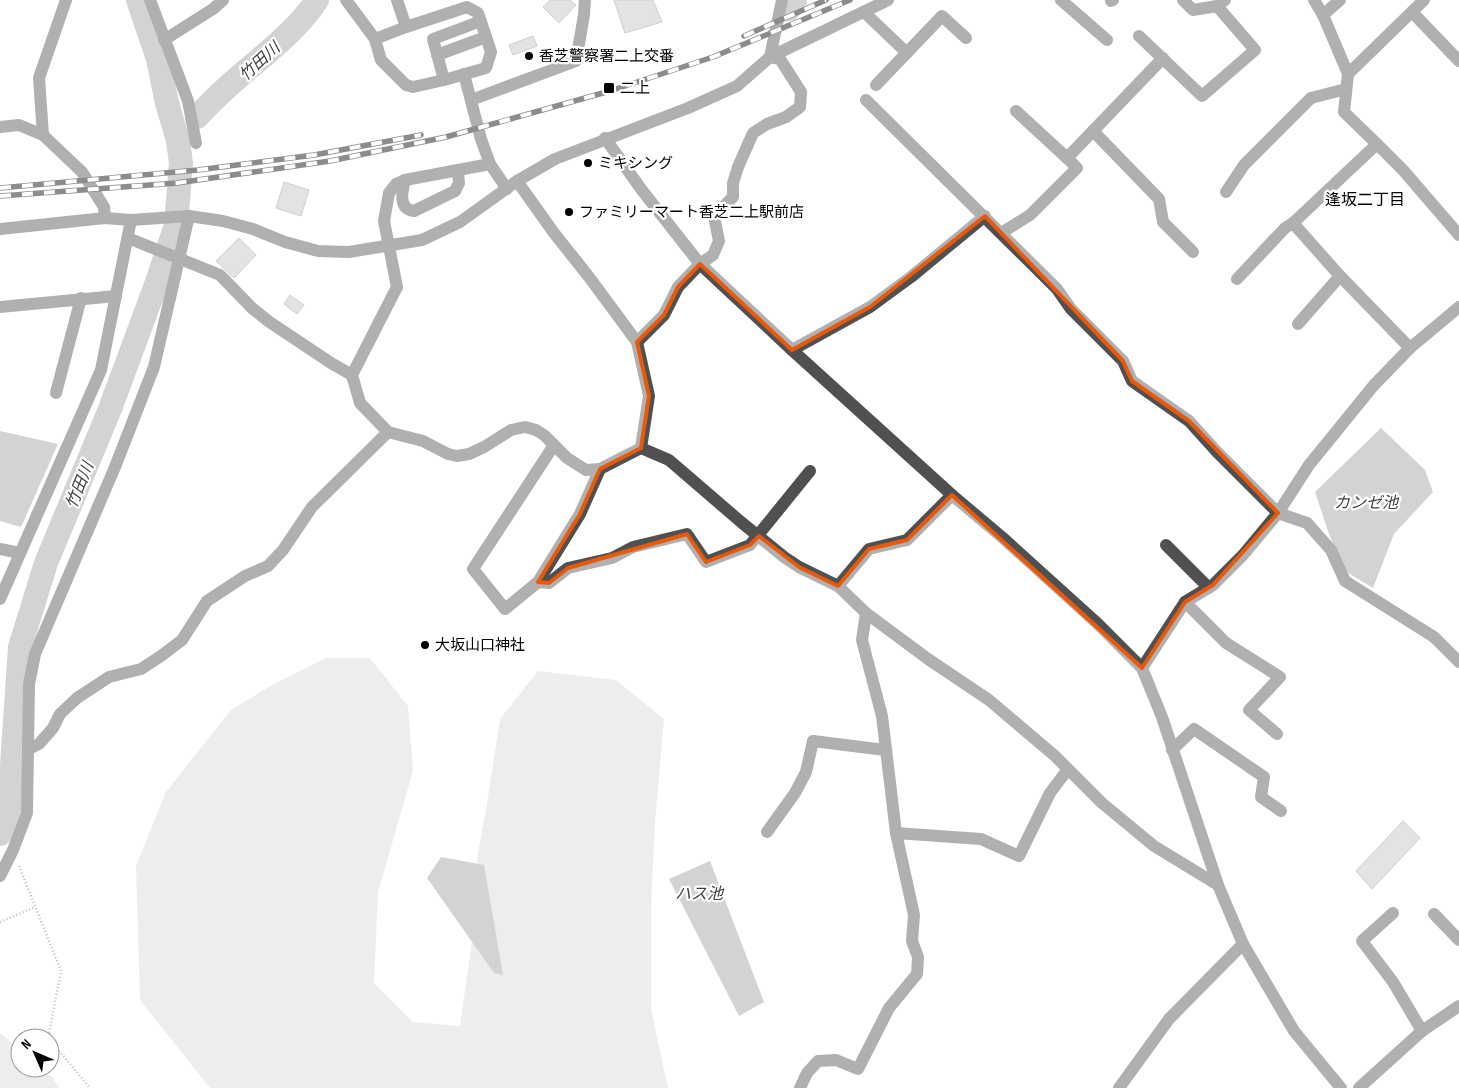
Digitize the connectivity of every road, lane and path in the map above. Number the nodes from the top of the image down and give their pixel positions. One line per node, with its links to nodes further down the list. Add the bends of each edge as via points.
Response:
1 (66, 0): 41 (street, via 40,78)
2 (150, 0): 24 (street)
3 (223, 0): 24 (street)
4 (346, 0): 23 (street)
5 (397, 0): 19 (street)
6 (585, 0): 36 (street, via 576,61)
7 (782, 0): 28 (street)
8 (888, 0): 15 (street)
9 (1061, 0): 25 (street)
10 (1184, 0): 14 (street, via 1193,10)
11 (1314, 0): 17 (street)
12 (1340, 0): 17 (street)
13 (1424, 0): 16 (street)
14 (1221, 3): 29 (street, via 1255,50 1202,96)
15 (864, 12): 26 (street); 28 (street)
16 (1412, 12): 30 (street); 32 (street)
17 (1323, 15): 32 (street)
18 (481, 21): 19 (street, via 478,13 467,7); 21 (street); 27 (street, via 433,39)
19 (406, 27): 23 (street)
20 (1139, 36): 29 (street)
21 (486, 37): 27 (street); 31 (street, via 491,52 486,68)
22 (966, 38): 26 (street, via 942,16)
23 (375, 39): 33 (street, via 381,60 406,85 413,87)
24 (164, 40): 43 (street, via 188,101)
25 (1107, 40)
26 (907, 53): 34 (street)
27 (437, 55): 33 (street)
28 (770, 56): 42 (street, via 737,86 688,108); 63 (street, via 780,59 801,92 800,107 753,133 738,167 733,197 714,216 719,241 713,255)
29 (1163, 58): 40 (street)
30 (1459, 61)
31 (464, 74): 33 (street); 36 (street)
32 (1348, 74): 35 (street)
33 (444, 80)
34 (876, 85)
35 (1346, 89): 44 (street, via 1344,112); 50 (street, via 1311,98 1244,165)
36 (471, 100): 46 (street)
37 (866, 100): 52 (street)
38 (1016, 111): 45 (street)
39 (0, 126): 41 (street, via 19,125)
40 (1093, 131): 45 (street); 61 (street, via 1159,199 1163,222)
41 (43, 135): 53 (street, via 82,172 104,206)
42 (605, 138): 49 (street, via 555,158); 63 (street)
43 (196, 143)
44 (1377, 144): 55 (street); 58 (street)
45 (1066, 158): 57 (street, via 1077,168 1030,215)
46 (490, 164): 47 (street); 49 (street)
47 (458, 171): 48 (street); 48 (street, via 459,183 455,191 414,211 404,207 401,194)
48 (405, 180): 60 (street, via 396,184 389,193 384,222)
49 (512, 185): 60 (street, via 460,222 422,240); 71 (street, via 554,233)
50 (1226, 192)
51 (189, 216): 54 (street); 60 (street, via 224,221 318,251 349,252); 62 (street)
52 (985, 216): 57 (street); 73 (street, via 912,277 870,307)
53 (105, 218): 54 (street); 56 (street)
54 (132, 220): 59 (street)
55 (1293, 223): 64 (street); 65 (street)
56 (0, 229)
57 (1001, 233): 82 (street, via 1058,289 1071,309 1123,361 1132,382 1189,421)
58 (1459, 235)
59 (128, 238): 62 (street); 66 (street)
60 (390, 247): 74 (street, via 397,287)
61 (1193, 252)
62 (179, 258): 74 (street, via 220,275 268,322); 96 (street, via 154,367 35,654 29,684)
63 (700, 264): 71 (street, via 678,287 664,315); 73 (street)
64 (1340, 276): 70 (street); 72 (street)
65 (1237, 279)
66 (116, 296): 67 (street); 86 (street, via 101,370)
67 (80, 298): 68 (street); 75 (street)
68 (0, 307)
69 (1459, 307): 72 (street)
70 (1298, 324)
71 (637, 342): 78 (street, via 649,396)
72 (1410, 348): 82 (street, via 1374,385 1310,465)
73 (792, 350): 81 (street)
74 (352, 375): 76 (street, via 360,403)
75 (56, 393)
76 (388, 432): 77 (street, via 458,456 484,447 511,430 525,427 536,430); 96 (street, via 312,507 284,550 268,566 245,576 206,602 182,640 161,656 141,669 109,677 77,698 60,714 40,744)
77 (554, 445): 79 (street, via 586,470); 87 (street, via 473,569 504,609)
78 (641, 448): 79 (street); 83 (street, via 669,460)
79 (600, 469): 87 (street, via 580,514)
80 (810, 471): 83 (street)
81 (952, 495): 88 (street, via 907,540 870,549); 94 (street, via 1098,624)
82 (1278, 513): 89 (street, via 1243,555); 93 (street, via 1307,523 1331,550 1345,581 1434,637)
83 (758, 536): 87 (street, via 750,545 706,562 687,534 568,568 550,583); 88 (street, via 799,567)
84 (1166, 545): 89 (street)
85 (0, 549): 86 (street)
86 (20, 553): 90 (street)
87 (538, 582)
88 (838, 586): 92 (street)
89 (1209, 588): 91 (street)
90 (0, 599)
91 (1185, 602): 94 (street); 95 (street, via 1226,643 1280,677 1249,710)
92 (866, 613): 97 (street, via 862,640 882,716); 99 (street, via 989,700)
93 (1459, 662)
94 (1142, 668): 98 (street)
95 (1277, 734)
96 (29, 749): 103 (street, via 27,813)
97 (885, 750): 101 (street, via 813,741 806,772); 102 (street)
98 (1172, 750): 100 (street, via 1194,729 1264,777 1261,797); 105 (street)
99 (1068, 769): 102 (street, via 1050,793 1019,856 981,839); 105 (street, via 1102,803 1154,846)
100 (1281, 811)
101 (768, 832)
102 (896, 833): 117 (street, via 914,914 912,941 918,956 917,974 889,1008 858,1069 836,1060 818,1061)
103 (12, 850): 104 (street); 106 (path)
104 (0, 876)
105 (1218, 885): 111 (street)
106 (36, 907): 109 (path); 113 (path, via 62,971)
107 (1393, 913): 114 (street, via 1362,941 1393,982)
108 (1434, 914): 110 (street)
109 (0, 922)
110 (1459, 940)
111 (1243, 944): 118 (street, via 1170,1020); 119 (street, via 1294,1031)
112 (1459, 1006): 114 (street)
113 (51, 1028)
114 (1422, 1031): 120 (street)
115 (60, 1052): 116 (path)
116 (90, 1088)
117 (800, 1088)
118 (1118, 1088)
119 (1341, 1088)
120 (1359, 1088)

